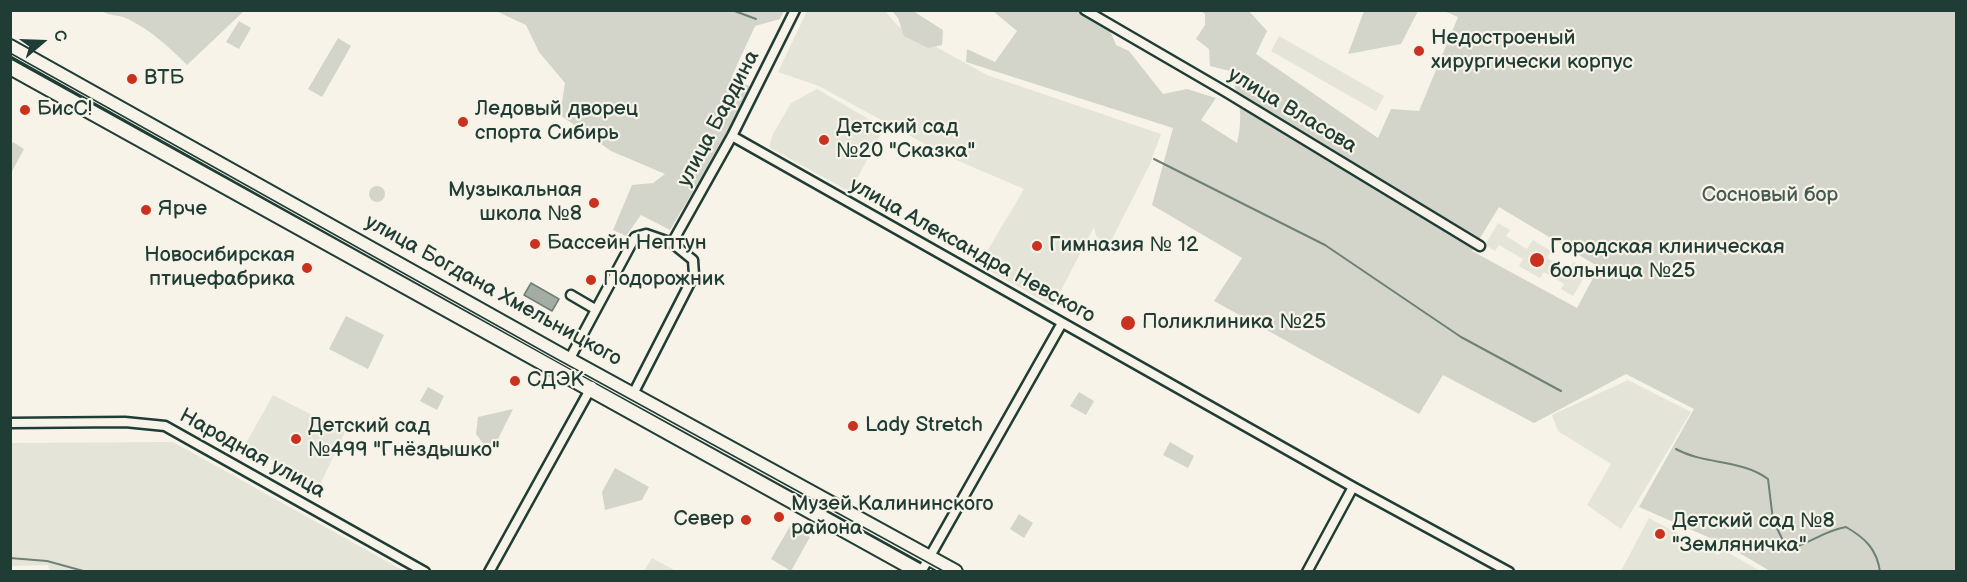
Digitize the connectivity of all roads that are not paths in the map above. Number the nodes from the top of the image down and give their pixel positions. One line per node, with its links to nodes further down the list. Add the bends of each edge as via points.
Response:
1 (795, 10): 5 (street, улица Бардина)
2 (1084, 10): 7 (street, улица Власова)
3 (10, 46): 11 (highway, улица Богдана Хмельницкого)
4 (10, 67): 13 (highway, улица Богдана Хмельницкого)
5 (732, 136): 6 (street, улица Бардина); 10 (street, улица Александра Невского)
6 (672, 243): 9 (street, via 646,234 635,237); 14 (street, via 693,260 694,275)
7 (1480, 246)
8 (571, 295): 9 (street)
9 (595, 309): 11 (street)
10 (1062, 323): 16 (street, улица Александра Невского); 17 (street)
11 (569, 360): 12 (highway, улица Богдана Хмельницкого)
12 (598, 376): 13 (street); 14 (highway, улица Богдана Хмельницкого)
13 (590, 389): 19 (street); 20 (highway, улица Богдана Хмельницкого)
14 (633, 394): 17 (highway, улица Богдана Хмельницкого)
15 (10, 423): 18 (street, Народная улица, via 125,422 165,426)
16 (1353, 487): 22 (street); 23 (street, улица Александра Невского)
17 (931, 558): 20 (street); 21 (highway, улица Богдана Хмельницкого)
18 (424, 572)
19 (489, 572)
20 (921, 572)
21 (955, 572)
22 (1307, 572)
23 (1509, 572)

